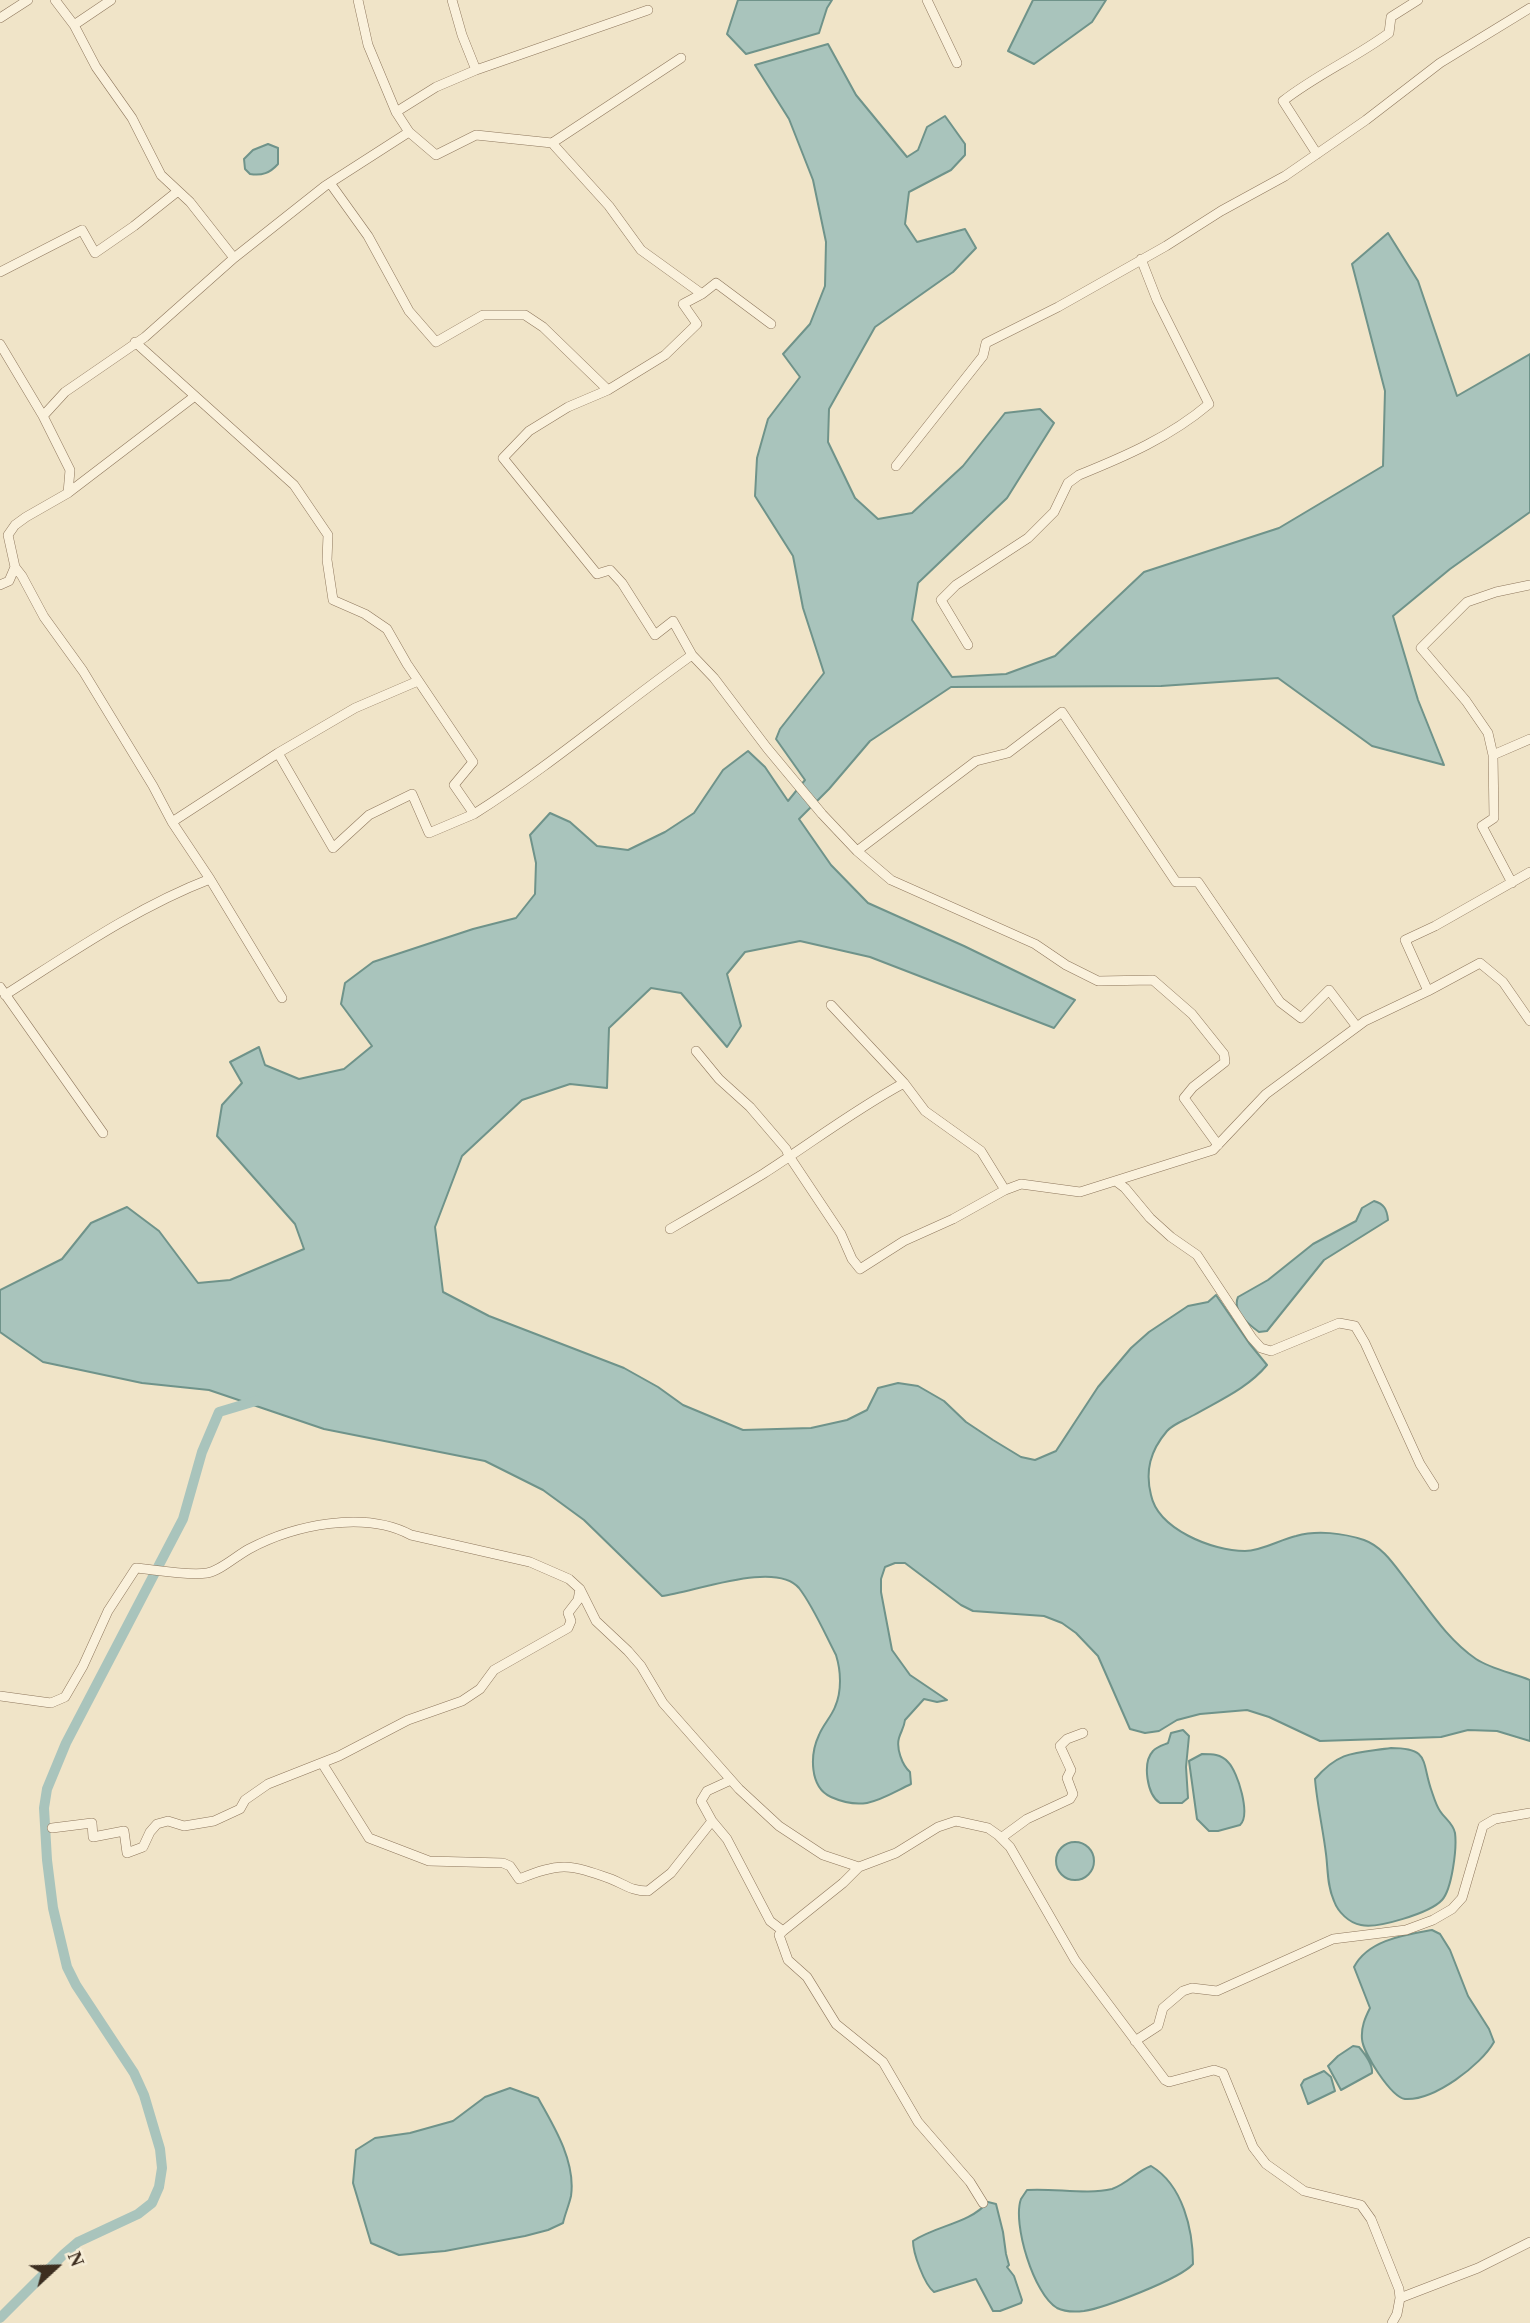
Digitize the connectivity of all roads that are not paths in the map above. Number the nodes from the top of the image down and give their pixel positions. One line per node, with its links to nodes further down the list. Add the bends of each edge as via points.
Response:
1 (28, 0): 10 (street)
2 (55, 0): 11 (street)
3 (111, 0): 11 (street)
4 (358, 0): 15 (street, via 368,45)
5 (452, 0): 14 (street)
6 (927, 0): 13 (street)
7 (1418, 0): 18 (street, via 1391,17 1390,33 1382,39 1283,101)
8 (1530, 8): 18 (street, via 1440,63)
9 (648, 10): 14 (street)
10 (0, 18)
11 (74, 25): 20 (street, via 96,67 132,118 161,175)
12 (681, 58): 17 (street)
13 (957, 63)
14 (476, 70): 15 (street, via 436,87)
15 (396, 113): 16 (street)
16 (410, 132): 17 (street, via 436,155 476,135); 19 (street)
17 (552, 143): 24 (street, via 609,206 641,250)
18 (1317, 154): 22 (street)
19 (330, 183): 21 (street); 28 (street, via 368,236 410,311 436,342 483,315 525,314)
20 (178, 191): 21 (street); 23 (street, via 95,253 82,230)
21 (234, 257): 26 (street)
22 (1141, 259): 31 (street, via 986,343 983,356); 36 (street, via 1209,404 1157,441 1079,475 1068,483 1054,512 1028,538 956,585 941,600)
23 (0, 272)
24 (702, 294): 25 (street, via 716,284); 28 (street, via 683,304 697,324 665,355)
25 (771, 324)
26 (135, 342): 29 (street); 30 (street, via 65,393)
27 (0, 344): 30 (street)
28 (608, 390): 37 (street, via 529,431 503,458 597,574 610,570 622,583 655,635 673,621)
29 (195, 396): 32 (street); 38 (street, via 294,485 328,534 333,600 387,629)
30 (43, 416): 32 (street, via 70,470)
31 (896, 466)
32 (68, 493): 33 (street, via 15,525 8,535)
33 (15, 568): 34 (street, via 9,581); 43 (street, via 83,671)
34 (0, 585)
35 (1530, 585): 41 (street, via 1467,603 1421,648 1474,712 1488,733)
36 (968, 645)
37 (692, 654): 42 (street); 44 (street)
38 (418, 681): 40 (street, via 355,708); 42 (street, via 473,762 453,785)
39 (1530, 739): 41 (street)
40 (278, 753): 42 (street, via 333,848 369,815 412,794 429,834); 43 (street)
41 (1493, 755): 47 (street, via 1494,818 1482,826)
42 (474, 814)
43 (172, 822): 46 (street)
44 (857, 851): 53 (street, via 976,761 1008,753 1062,712 1176,882 1198,882 1280,1002 1301,1018 1329,990); 57 (street, via 891,880 1035,944 1098,981 1153,980 1160,985 1192,1014 1224,1054 1222,1066 1184,1098)
45 (1530, 872): 47 (street)
46 (210, 879): 48 (street, via 182,890); 50 (street)
47 (1512, 883): 49 (street, via 1405,940)
48 (3, 991): 56 (street)
49 (1428, 991): 52 (street, via 1480,963 1503,982); 53 (street)
50 (282, 998)
51 (831, 1005): 55 (street)
52 (1530, 1021)
53 (1357, 1027): 57 (street, via 1266,1094)
54 (696, 1051): 58 (street)
55 (904, 1083): 58 (street); 60 (street, via 925,1111 981,1152)
56 (103, 1133)
57 (1218, 1145): 59 (street)
58 (789, 1156): 60 (street, via 860,1269 904,1241); 61 (street)
59 (1117, 1182): 60 (street, via 1080,1192 1021,1184); 62 (street, via 1157,1224 1197,1255 1261,1348 1271,1351 1339,1323 1355,1326)
60 (1005, 1190)
61 (670, 1229)
62 (1434, 1486)
63 (580, 1588): 64 (street, via 530,1562 411,1535 394,1526 328,1523 286,1532 208,1573 136,1568 108,1611 65,1697 51,1703); 66 (street, via 568,1613 568,1628 494,1670 472,1695 402,1723); 67 (street, via 596,1621 635,1659 663,1703)
64 (0, 1696)
65 (1083, 1733): 71 (street, via 1060,1746 1071,1770 1070,1799 1027,1819)
66 (323, 1763): 69 (street, via 369,1838 429,1861 503,1863 519,1879 563,1866 614,1880 633,1891 648,1891 671,1873); 70 (street, via 268,1784 240,1809 214,1821 157,1824 143,1847 127,1853 124,1831 93,1837 92,1823)
67 (731, 1780): 69 (street, via 707,1791 701,1801); 72 (street, via 764,1814 807,1846)
68 (1530, 1813): 74 (street, via 1495,1819 1483,1826 1462,1898 1433,1920 1406,1930 1333,1939 1217,1990 1192,1987 1163,2008 1158,2026)
69 (712, 1821): 73 (street, via 727,1839 770,1921)
70 (52, 1828)
71 (1001, 1838): 72 (street, via 988,1828 956,1821); 74 (street, via 1075,1960)
72 (859, 1867): 73 (street)
73 (783, 1931): 75 (street, via 779,1935 788,1960 807,1977 836,2024 883,2062 918,2122)
74 (1135, 2041): 77 (street, via 1167,2082 1214,2070 1223,2073 1253,2147 1266,2164 1304,2191 1361,2205 1371,2219)
75 (983, 2203)
76 (1530, 2242): 77 (street)
77 (1400, 2298): 78 (street)
78 (1392, 2323)

